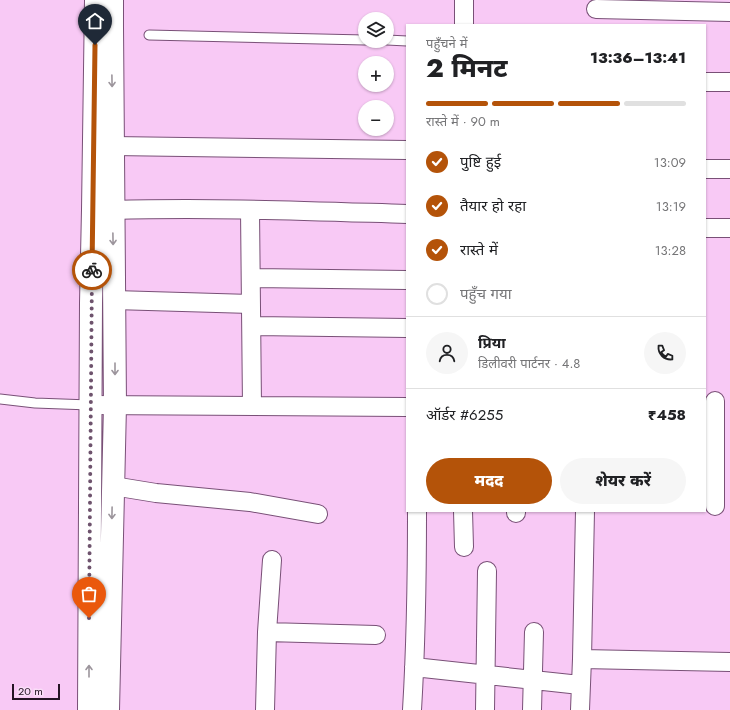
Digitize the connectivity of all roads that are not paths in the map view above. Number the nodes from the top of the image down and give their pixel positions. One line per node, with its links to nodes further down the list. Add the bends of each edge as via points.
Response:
1 (96, 0): 30 (street)
2 (112, 0): 13 (street, one-way to 13)
3 (464, 0): 6 (street)
4 (596, 12): 5 (street)
5 (730, 12)
6 (464, 24)
7 (149, 35): 8 (lane)
8 (358, 40)
9 (394, 40): 10 (lane)
10 (406, 41)
11 (706, 82): 12 (street)
12 (730, 82)
13 (113, 146): 14 (street); 17 (street)
14 (406, 150)
15 (706, 169): 16 (street)
16 (730, 169)
17 (113, 210): 18 (street); 24 (street, one-way to 24)
18 (250, 210): 19 (street); 22 (street)
19 (406, 214)
20 (706, 228): 21 (street)
21 (730, 228)
22 (251, 278): 23 (street); 25 (street)
23 (406, 280)
24 (114, 300): 25 (street); 31 (street, one-way to 31)
25 (251, 304): 26 (street)
26 (252, 326): 27 (street); 32 (street)
27 (406, 328)
28 (0, 399): 30 (lane)
29 (717, 401): 35 (street)
30 (90, 404): 31 (street); 52 (street, one-way to 30)
31 (115, 405): 32 (street); 34 (street)
32 (252, 406): 33 (street)
33 (406, 407)
34 (113, 486): 39 (street, via 250,502); 53 (street, one-way to 53)
35 (715, 506)
36 (417, 512): 48 (street)
37 (463, 512): 40 (street)
38 (585, 512): 46 (street)
39 (318, 514)
40 (464, 547)
41 (272, 560): 43 (street)
42 (487, 571): 49 (street)
43 (267, 632): 45 (street); 54 (street)
44 (534, 632): 50 (street)
45 (376, 635)
46 (582, 659): 47 (street); 51 (street)
47 (730, 662)
48 (414, 667): 49 (street); 55 (street)
49 (485, 675): 50 (street); 56 (street)
50 (533, 680): 51 (street); 57 (street)
51 (580, 685): 58 (street)
52 (89, 710)
53 (108, 710)
54 (265, 710)
55 (412, 710)
56 (485, 710)
57 (532, 710)
58 (580, 710)

